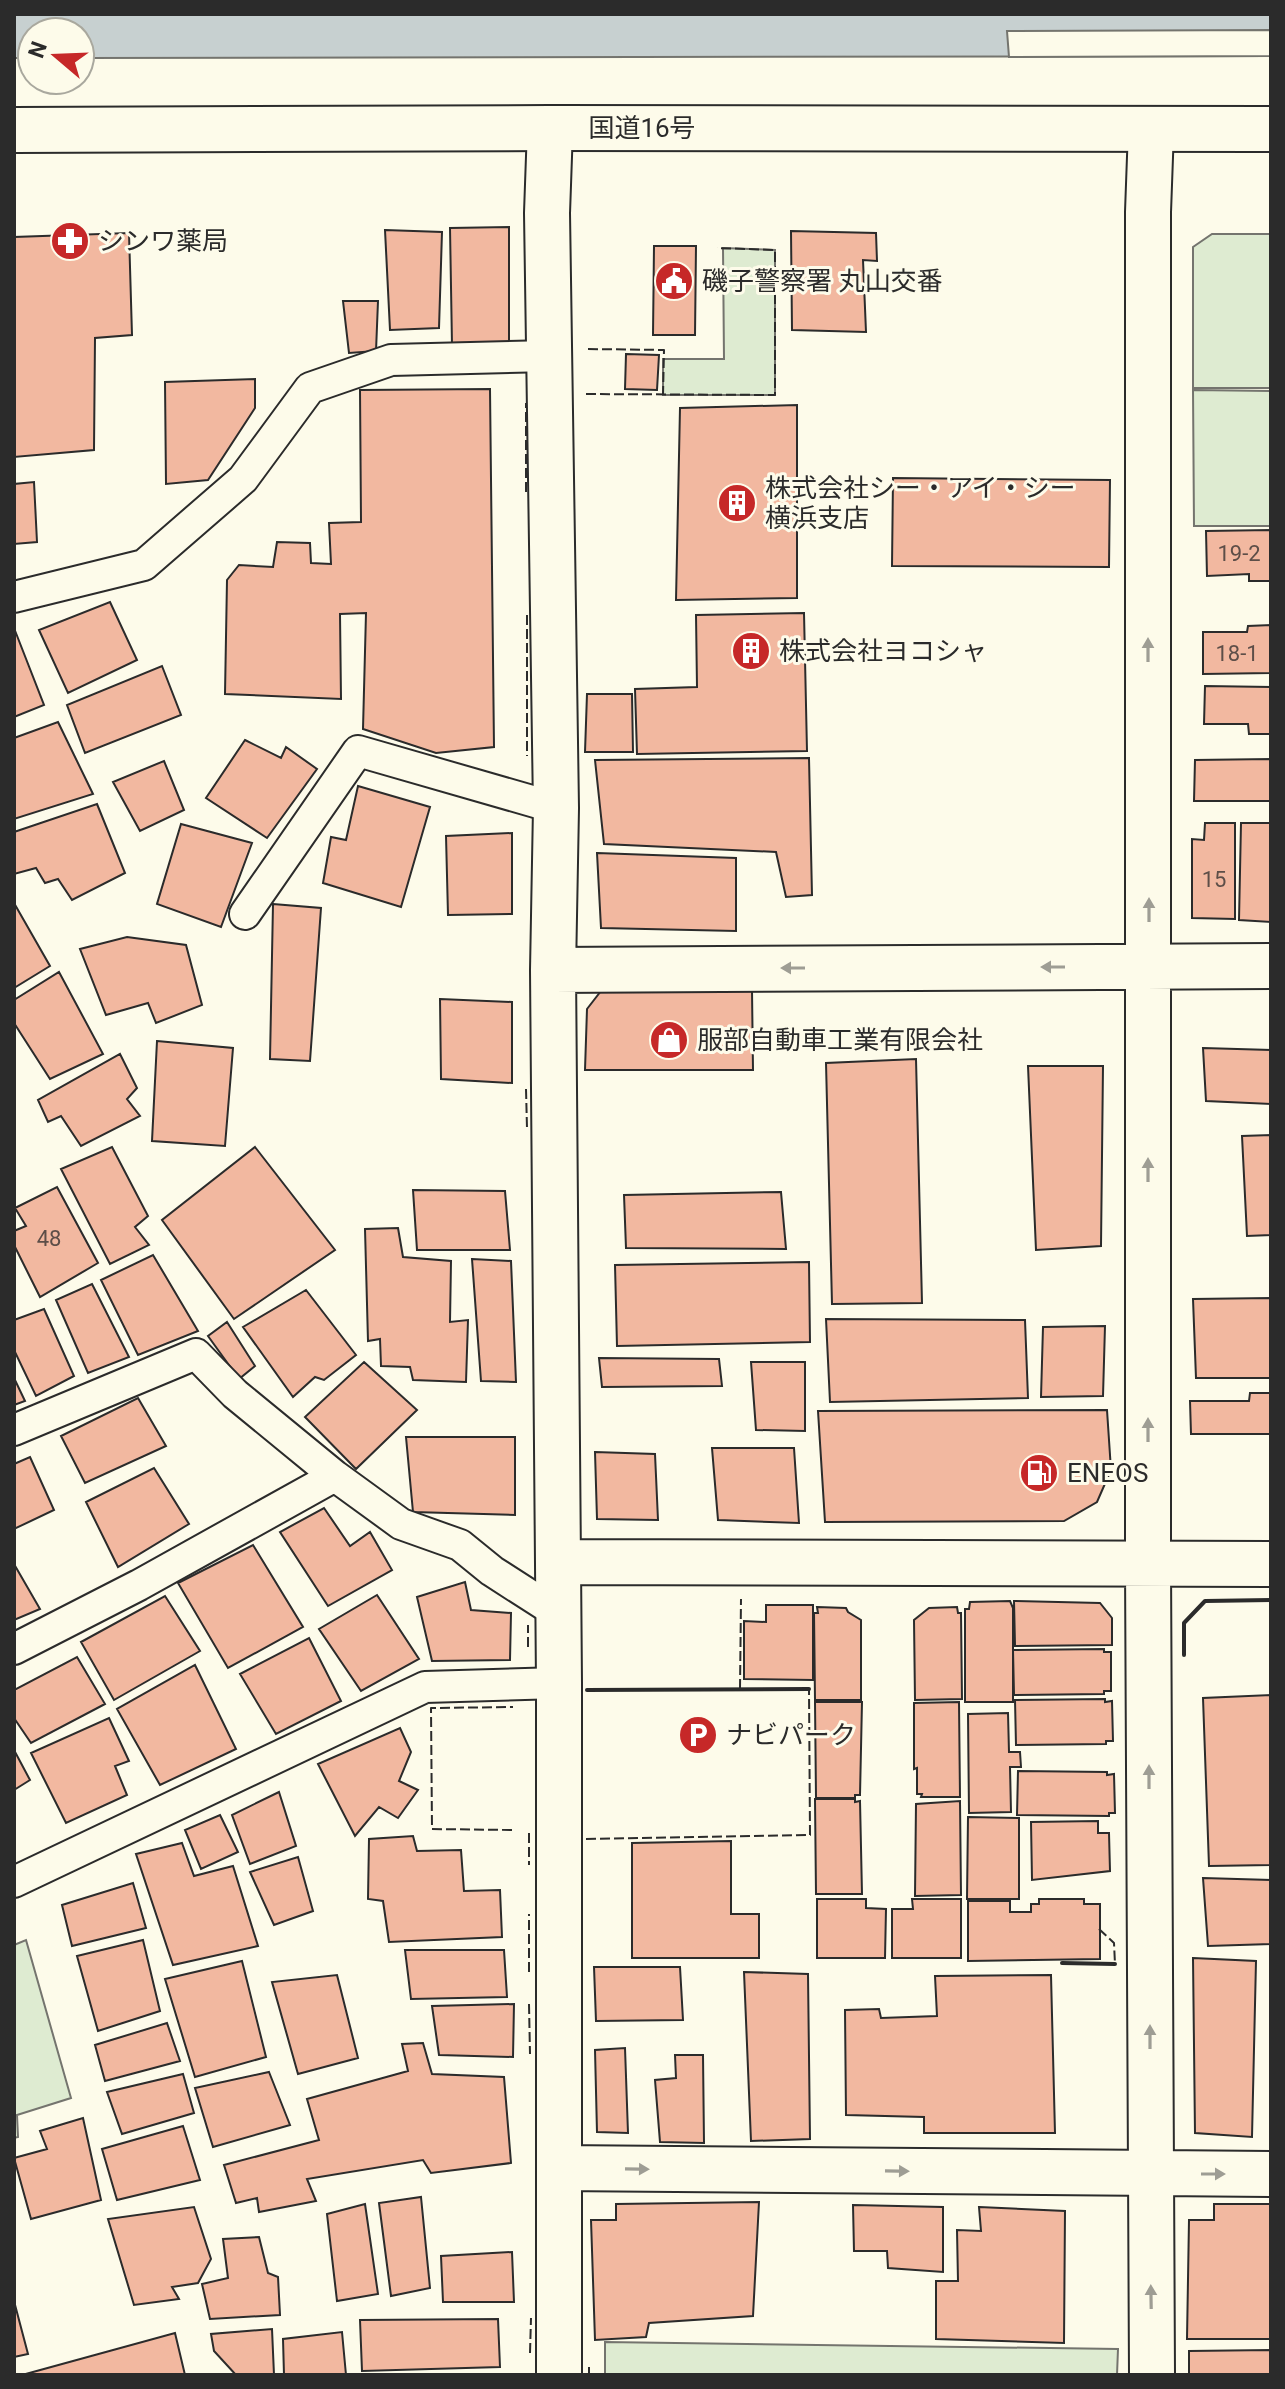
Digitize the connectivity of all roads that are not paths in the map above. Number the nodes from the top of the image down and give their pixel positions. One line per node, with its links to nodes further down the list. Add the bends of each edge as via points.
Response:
1 (550, 128): 2 (main road, 国道16号); 4 (main road, 国道16号); 5 (main road)
2 (1151, 129): 3 (main road, 国道16号); 9 (main road, one-way to 2)
3 (1271, 129)
4 (14, 130)
5 (549, 356): 6 (lane, via 391,360 310,388 243,479 144,565); 7 (main road)
6 (14, 597)
7 (556, 808): 8 (lane, via 358,751); 11 (main road)
8 (245, 914)
9 (1149, 966): 10 (main road); 11 (main road, one-way to 11); 15 (main road, one-way to 9)
10 (1271, 966)
11 (553, 970): 14 (main road)
12 (14, 1430): 13 (lane, via 196,1354 235,1394)
13 (335, 1476): 17 (lane, via 401,1524 460,1545); 18 (lane)
14 (558, 1562): 15 (main road); 17 (main road)
15 (1148, 1564): 16 (main road); 22 (main road, one-way to 15)
16 (1271, 1564)
17 (559, 1614): 19 (main road)
18 (14, 1649)
19 (559, 1683): 20 (lane, via 425,1687); 21 (main road)
20 (14, 1882)
21 (559, 2168): 22 (main road, one-way to 22); 24 (main road)
22 (1150, 2173): 23 (main road, one-way to 23); 25 (main road, one-way to 22)
23 (1271, 2174)
24 (559, 2375)
25 (1152, 2375)

